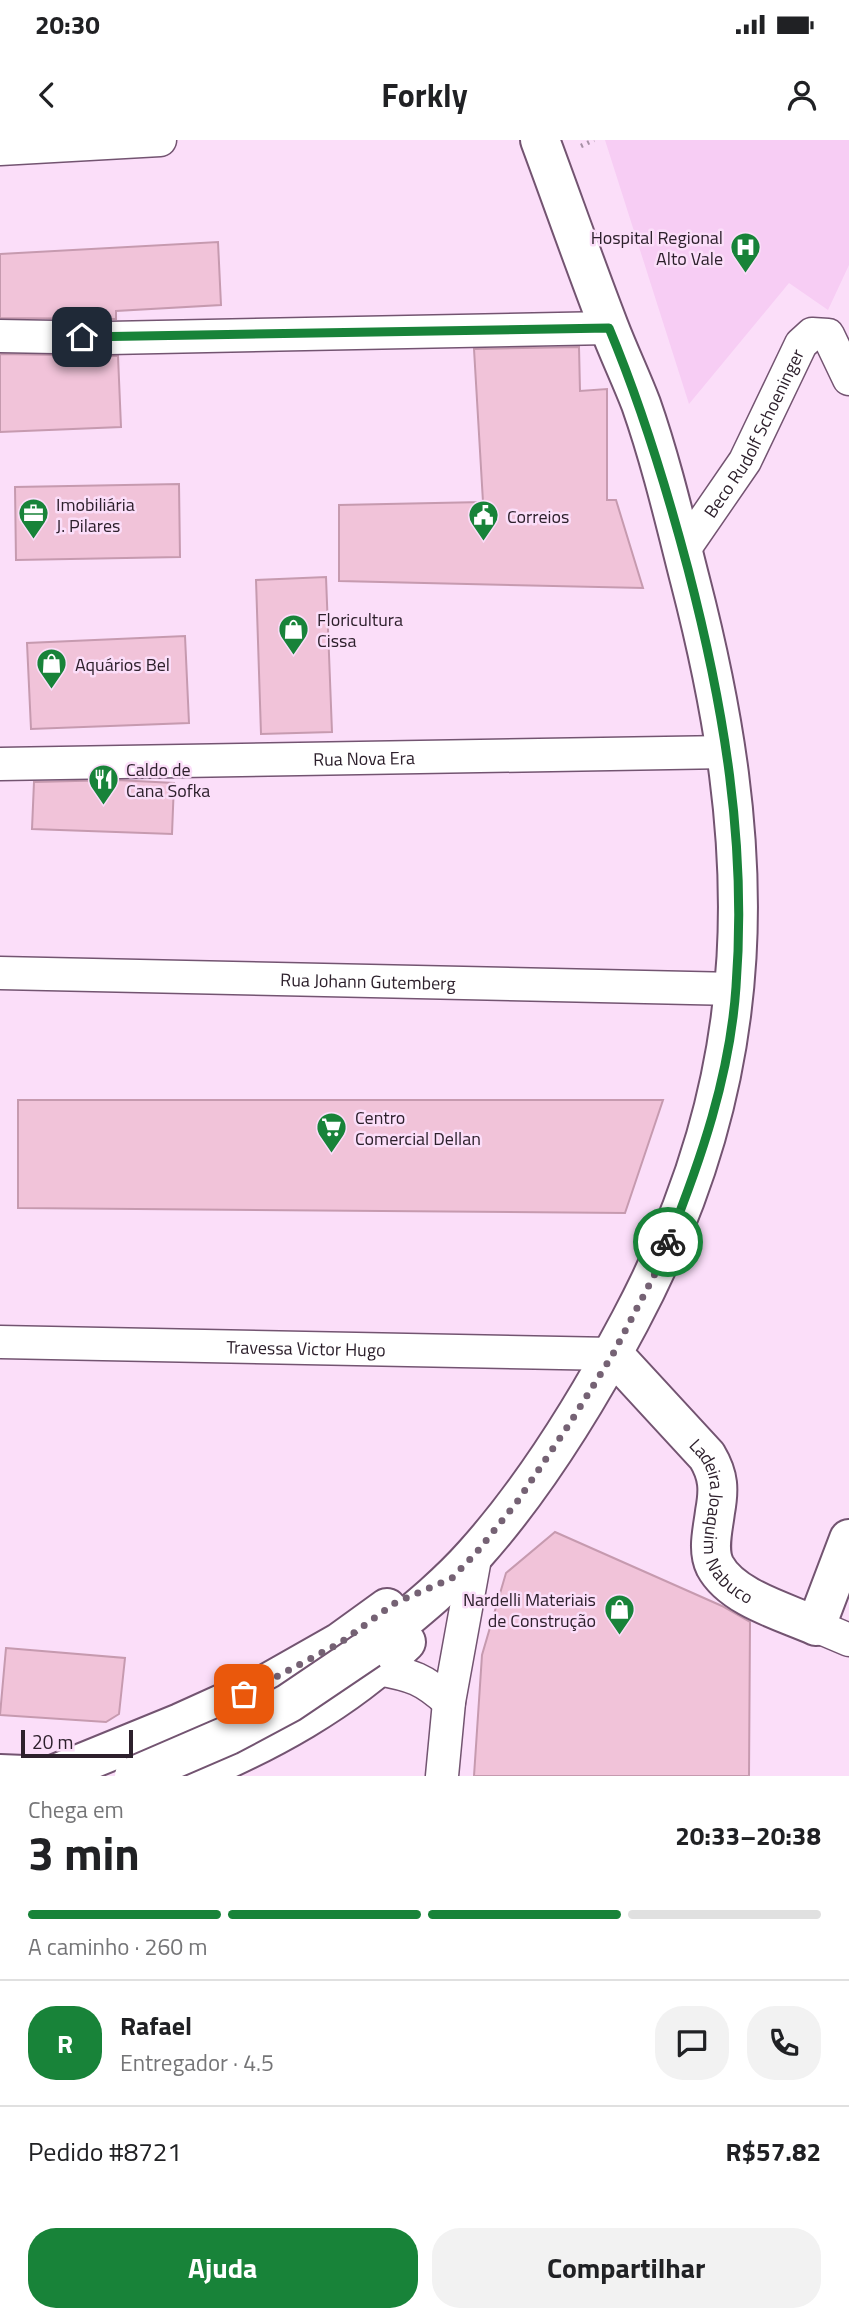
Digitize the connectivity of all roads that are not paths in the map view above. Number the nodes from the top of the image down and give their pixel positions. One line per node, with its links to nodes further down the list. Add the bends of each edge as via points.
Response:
1 (160, 140): 3 (street)
2 (540, 140): 4 (main road)
3 (0, 149)
4 (609, 328): 5 (street); 7 (main road, via 640,403)
5 (0, 336)
6 (849, 379): 7 (street, Beco Rudolf Schoeninger, via 828,335 812,334 801,344 745,461)
7 (683, 551): 8 (main road)
8 (729, 752): 9 (street, Rua Nova Era); 11 (main road, via 737,836)
9 (0, 764)
10 (0, 973): 11 (street, Rua Johann Gutemberg)
11 (736, 989): 13 (main road, via 723,1070 700,1162 658,1268)
12 (0, 1342): 13 (street, Travessa Victor Hugo)
13 (613, 1354): 15 (main road, via 556,1446); 16 (main road, Ladeira Joaquim Nabuco, via 707,1456 716,1472 711,1541 715,1565 729,1583)
14 (849, 1539): 16 (main road, Ladeira Joaquim Nabuco)
15 (464, 1565): 17 (main road); 18 (street); 19 (main road, via 395,1603 340,1643)
16 (832, 1633)
17 (374, 1659): 18 (street, via 429,1684); 19 (main road, bridge, via 229,1735); 20 (main road, via 328,1705)
18 (449, 1702): 23 (street)
19 (126, 1763): 20 (main road); 22 (main road)
20 (202, 1771)
21 (0, 1773): 22 (main road)
22 (50, 1776)
23 (442, 1776)

